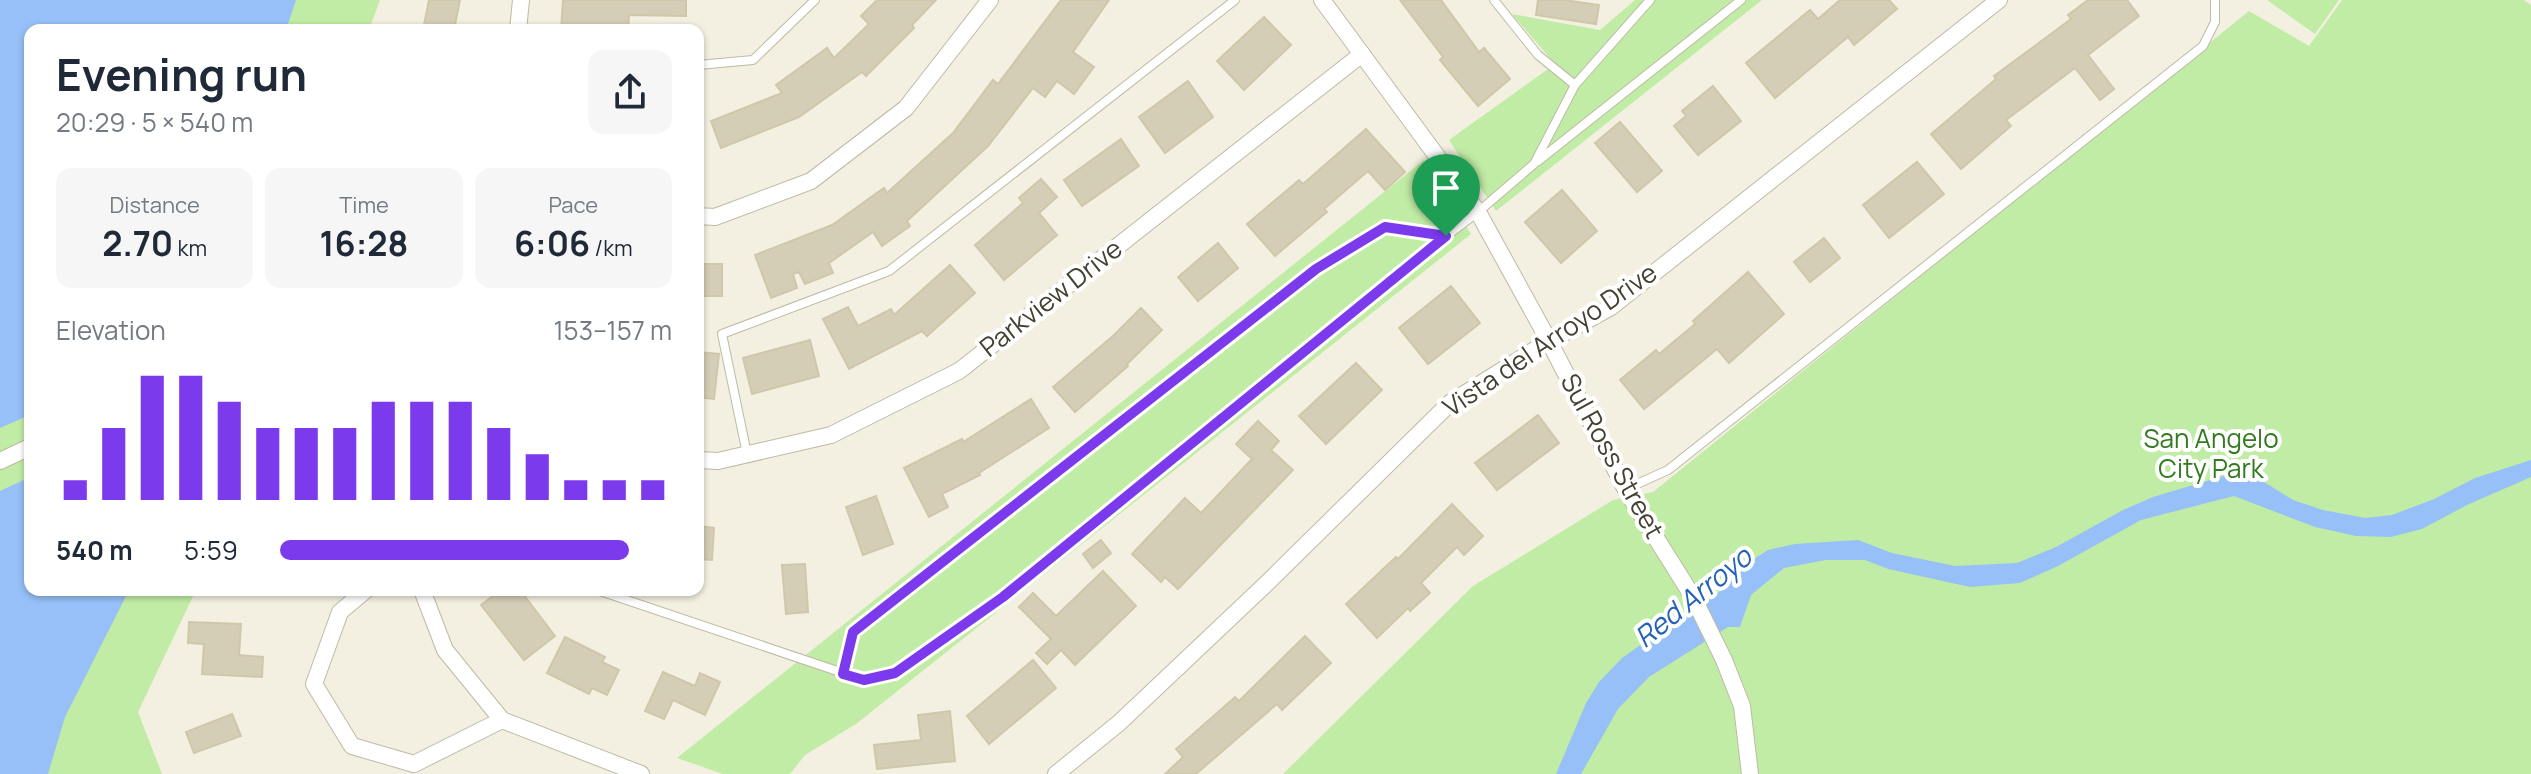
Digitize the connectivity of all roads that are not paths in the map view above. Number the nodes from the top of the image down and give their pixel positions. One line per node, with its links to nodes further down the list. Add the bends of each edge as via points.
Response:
1 (521, 0): 11 (street)
2 (815, 0): 13 (lane, via 753,60)
3 (990, 0): 17 (street, via 906,108 811,181 715,217)
4 (1235, 0): 21 (lane, via 889,271 722,334)
5 (1322, 0): 12 (street, Sul Ross Street)
6 (1494, 0): 14 (lane, via 1538,55)
7 (1650, 0): 14 (lane)
8 (1741, 0): 15 (lane)
9 (1999, 0): 19 (street, Vista del Arroyo Drive, via 1611,307)
10 (2215, 0): 24 (lane, via 2215,22 2203,46 1668,470)
11 (519, 24)
12 (1362, 54): 16 (street, Sul Ross Street); 21 (street, Parkview Drive, via 959,371 831,435)
13 (704, 64)
14 (1575, 85): 15 (lane)
15 (1534, 164): 16 (lane)
16 (1478, 212): 18 (lane); 19 (street, Sul Ross Street)
17 (704, 216)
18 (1446, 236): 28 (lane, via 1003,597 895,673 864,680); 28 (lane, via 1385,227 1316,269 853,632)
19 (1549, 341): 24 (street, Sul Ross Street); 31 (street, Vista del Arroyo Drive, via 1450,403 1119,723)
20 (24, 450): 23 (street)
21 (747, 454): 22 (street, Parkview Drive)
22 (704, 460)
23 (0, 461)
24 (1626, 490): 32 (street, Sul Ross Street, via 1693,597 1724,660 1742,706)
25 (359, 596): 29 (street, via 340,612 314,684 352,746 414,764)
26 (424, 596): 29 (street, via 445,650)
27 (615, 596): 28 (lane)
28 (843, 674)
29 (502, 720): 30 (street)
30 (641, 774)
31 (1056, 774)
32 (1750, 774)

